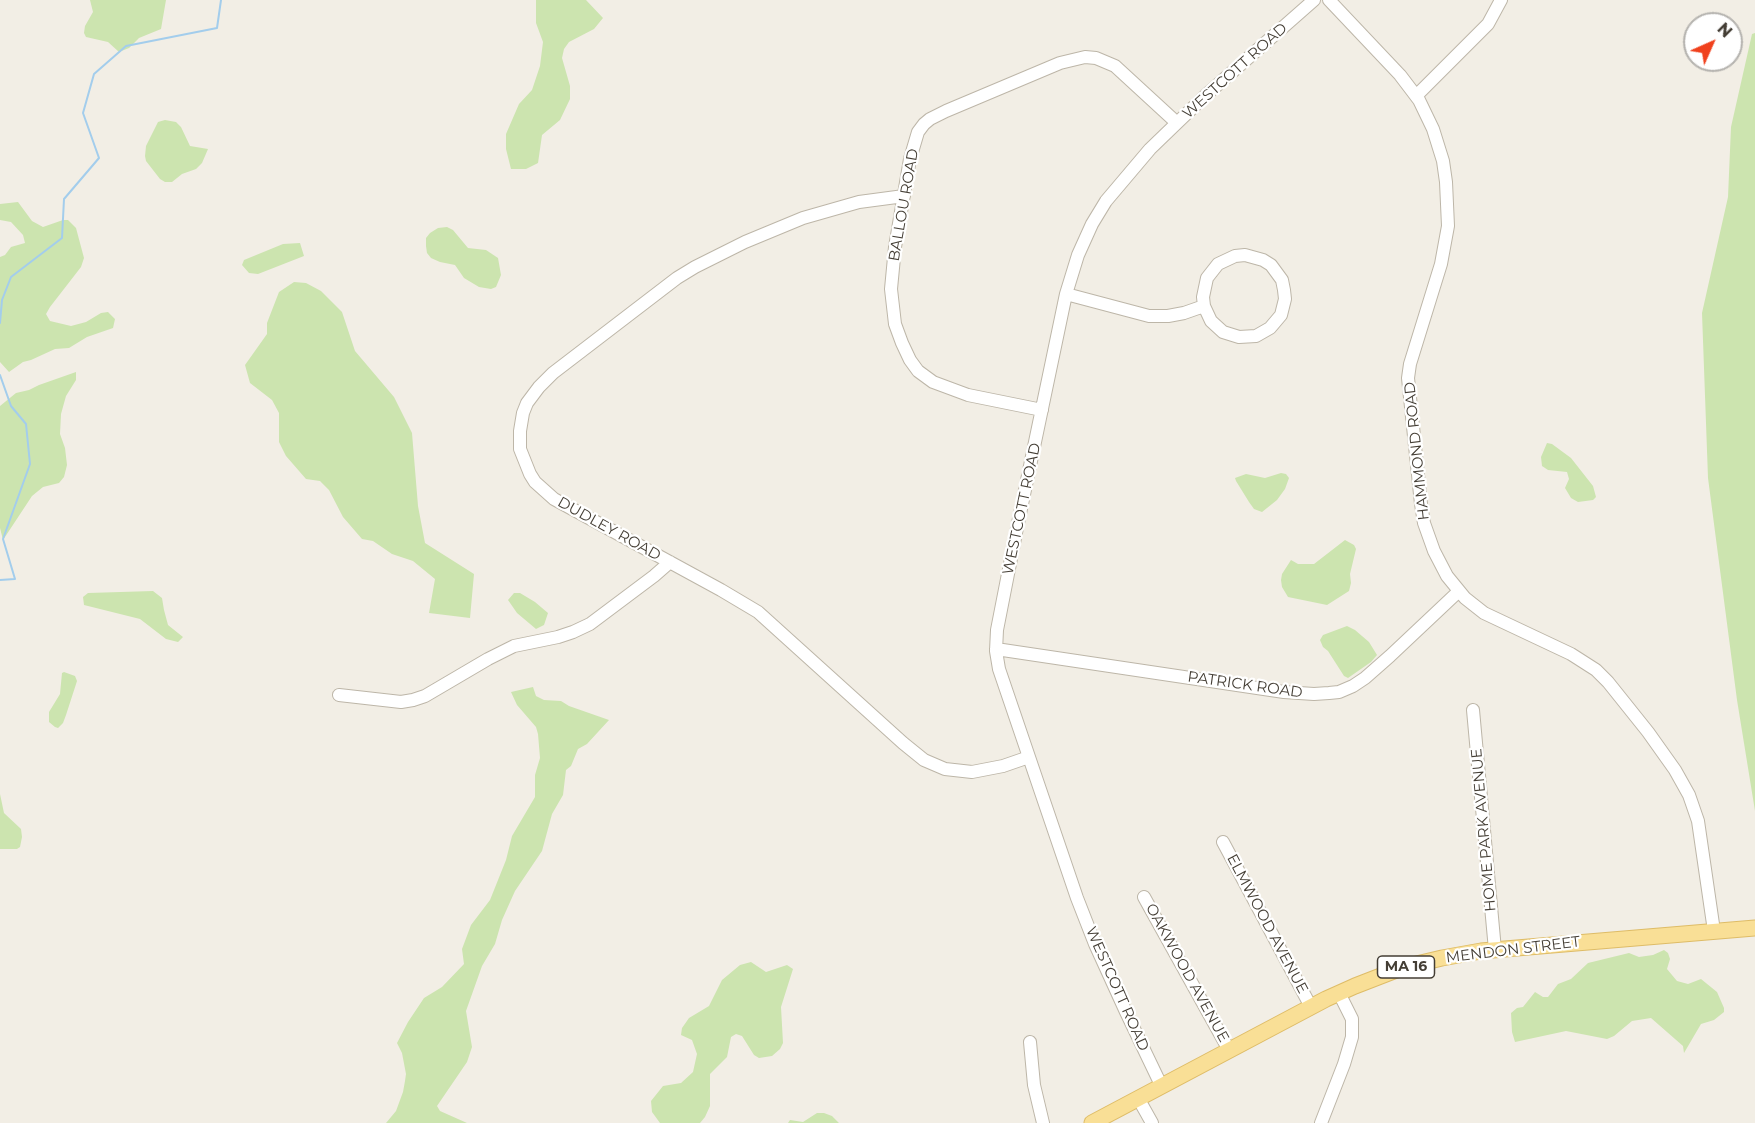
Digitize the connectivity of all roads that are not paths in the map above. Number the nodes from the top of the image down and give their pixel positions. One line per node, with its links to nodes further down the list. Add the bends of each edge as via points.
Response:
1 (1314, 0): 5 (street, WESTCOTT ROAD)
2 (1329, 0): 4 (street, HAMMOND ROAD)
3 (1501, 0): 4 (street, via 1488,24)
4 (1416, 96): 11 (street, HAMMOND ROAD, via 1433,129 1443,161 1448,226 1441,264 1410,364 1408,394 1424,523 1434,551)
5 (1177, 123): 6 (street, BALLOU ROAD, via 1108,62 1085,57 1060,63 924,124 910,159); 7 (street, WESTCOTT ROAD, via 1106,201 1078,255)
6 (904, 196): 9 (street, BALLOU ROAD, via 891,290 896,324 910,360 930,381 955,391); 10 (street, DUDLEY ROAD, via 859,202 802,218 695,267 553,373 532,395 523,413 519,440 535,482 554,499)
7 (1066, 294): 8 (street, via 1149,316 1168,316); 9 (street, WESTCOTT ROAD)
8 (1204, 306): 8 (street, via 1203,287 1211,270 1226,259 1254,256 1271,265 1282,280 1285,299 1281,315 1256,336 1239,337 1223,332 1211,321)
9 (1042, 410): 12 (street, WESTCOTT ROAD, via 1002,600)
10 (670, 562): 13 (street, via 590,624 558,637 514,646 425,696 401,702); 15 (street, DUDLEY ROAD, via 758,612 924,760 945,769 972,772)
11 (1458, 591): 12 (street, PATRICK ROAD, via 1365,678 1339,692 1284,692); 19 (street, HAMMOND ROAD, via 1484,613 1596,670 1648,732 1675,770 1698,820)
12 (996, 649): 15 (street, WESTCOTT ROAD)
13 (339, 695)
14 (1473, 710): 20 (street, HOME PARK AVENUE)
15 (1029, 757): 25 (street, WESTCOTT ROAD, via 1095,944)
16 (1223, 842): 22 (street, ELMWOOD AVENUE)
17 (1144, 897): 24 (street, OAKWOOD AVENUE)
18 (1755, 928): 19 (main road, MENDON STREET / MA 16)
19 (1714, 931): 20 (main road, MENDON STREET / MA 16)
20 (1495, 950): 21 (main road, MENDON STREET / MA 16, via 1404,967)
21 (1339, 993): 22 (main road, MENDON STREET / MA 16); 30 (street, via 1352,1018 1352,1036)
22 (1311, 1006): 24 (main road, MENDON STREET / MA 16)
23 (1030, 1042): 27 (street)
24 (1229, 1050): 25 (main road, MENDON STREET / MA 16)
25 (1161, 1085): 26 (main road, MENDON STREET / MA 16)
26 (1138, 1098): 28 (main road, MENDON STREET / MA 16); 29 (street)
27 (1043, 1123)
28 (1092, 1123)
29 (1152, 1123)
30 (1321, 1123)

